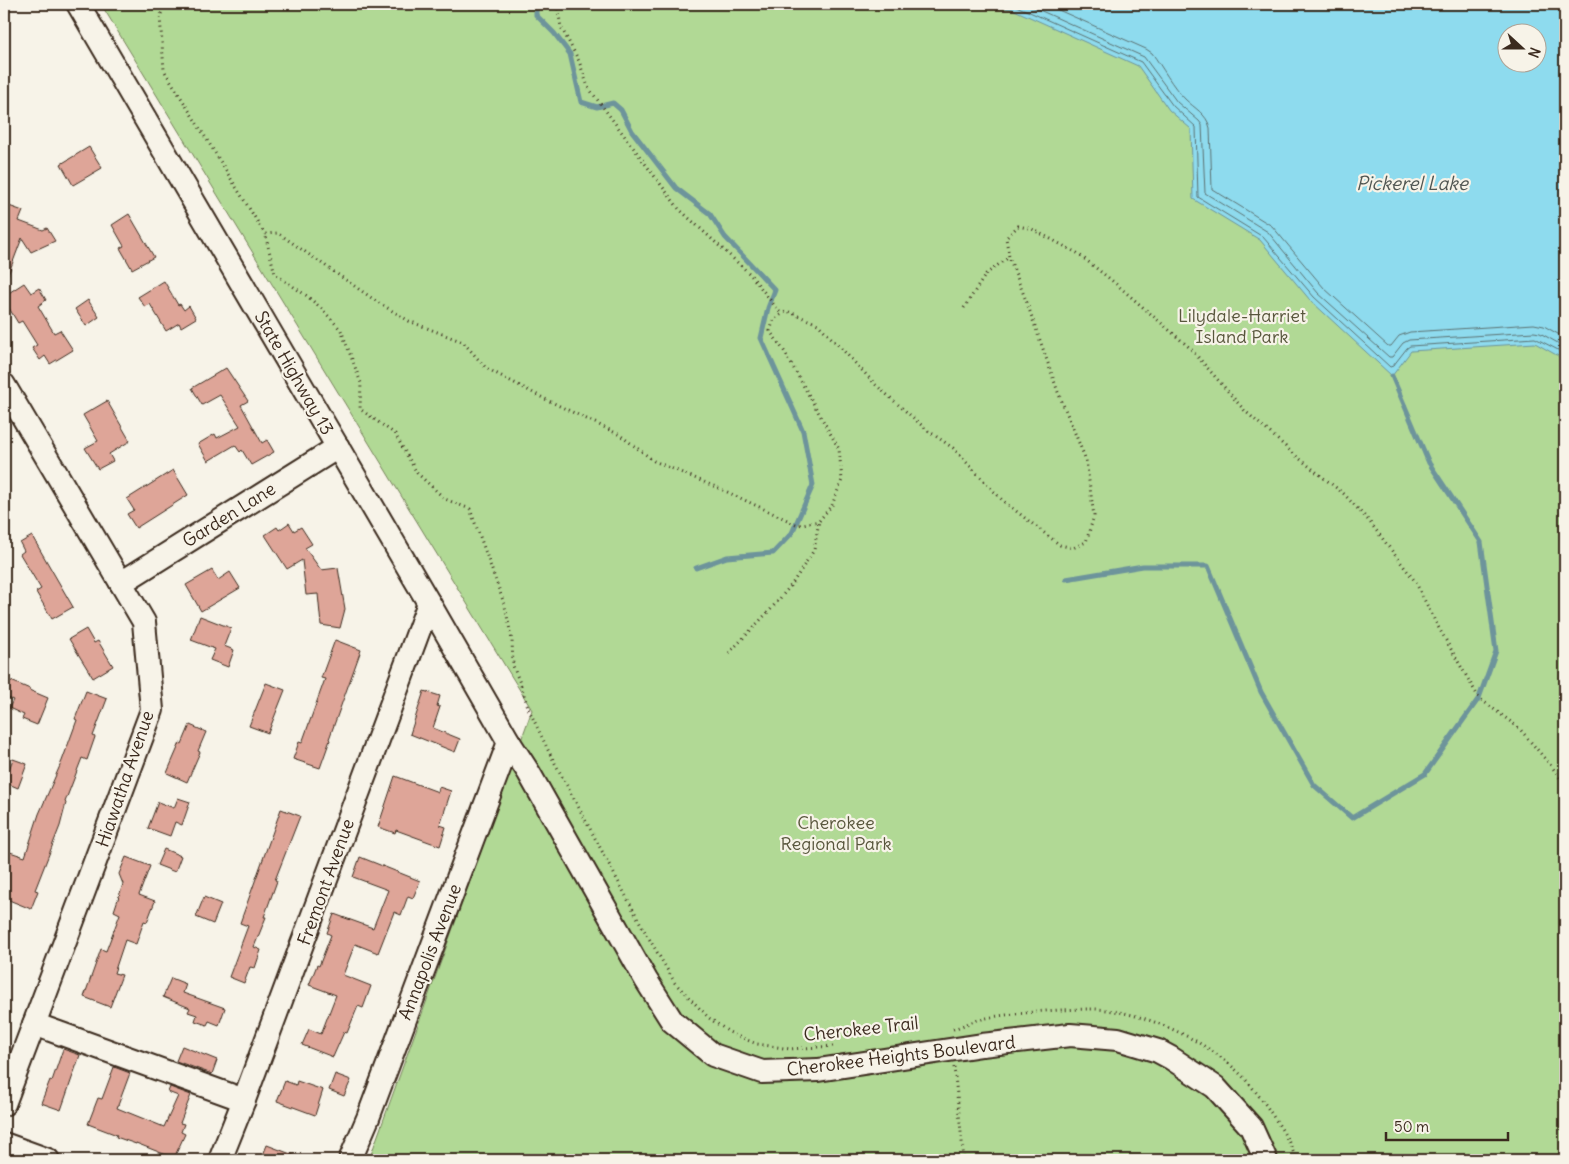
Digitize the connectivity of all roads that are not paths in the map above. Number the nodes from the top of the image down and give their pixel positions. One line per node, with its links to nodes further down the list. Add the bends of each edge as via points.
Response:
1 (78, 4): 3 (street, State Highway 13)
2 (4, 385): 4 (street, Hiawatha Avenue)
3 (338, 447): 4 (street, Garden Lane); 5 (street, State Highway 13)
4 (121, 583): 7 (street, Hiawatha Avenue, via 144,622 152,710)
5 (429, 603): 6 (street, State Highway 13); 8 (street, Fremont Avenue)
6 (509, 742): 13 (street, Annapolis Avenue); 14 (street, Cherokee Heights Boulevard, via 672,1021 713,1055 762,1072 818,1070 1070,1035 1118,1040 1158,1051 1215,1087 1251,1127)
7 (34, 1024): 8 (street); 9 (street, Hiawatha Avenue)
8 (244, 1100): 12 (street, Fremont Avenue)
9 (4, 1104)
10 (4, 1144): 11 (street)
11 (48, 1160)
12 (220, 1160)
13 (350, 1160)
14 (1266, 1160)

